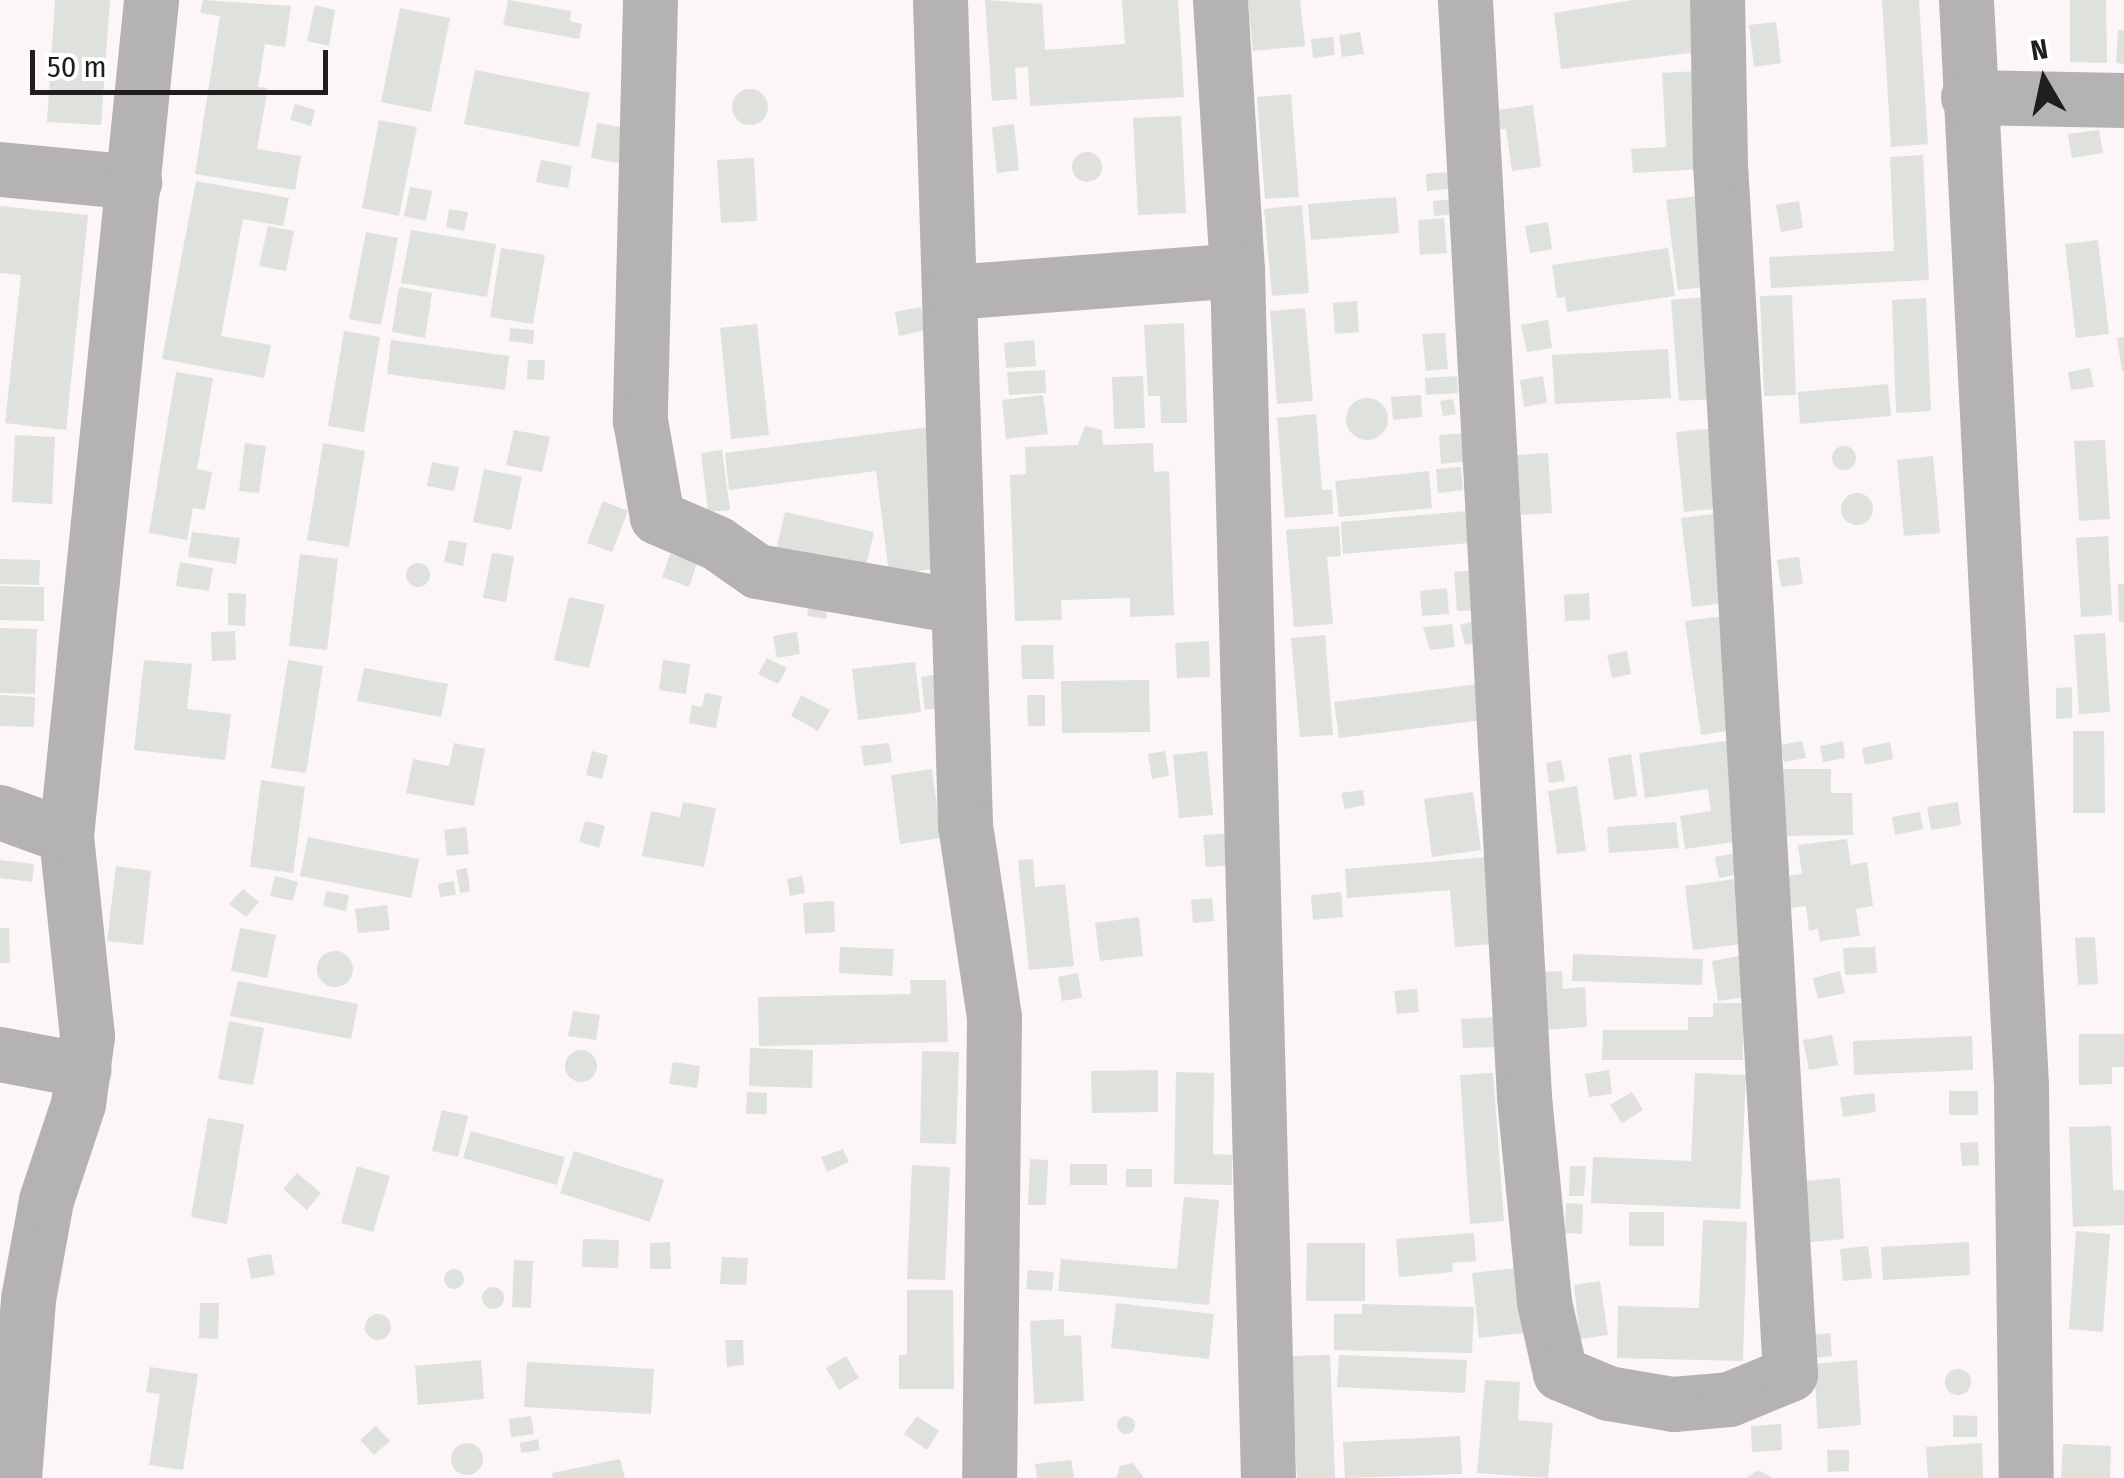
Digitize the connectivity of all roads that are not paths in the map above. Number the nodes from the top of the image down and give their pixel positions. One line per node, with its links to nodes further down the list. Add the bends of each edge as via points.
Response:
1 (151, 0): 11 (street)
2 (650, 0): 14 (street, via 640,420 657,516 717,543 757,571)
3 (940, 0): 13 (street)
4 (1220, 0): 12 (street)
5 (1465, 0): 6 (street, via 1524,1097 1544,1302 1560,1373 1608,1393 1672,1404 1728,1399 1790,1374 1721,184)
6 (1717, 0)
7 (1966, 0): 8 (street)
8 (1968, 97): 9 (street); 22 (street, via 2021,1087)
9 (2124, 100)
10 (0, 169): 11 (street)
11 (134, 182): 16 (street)
12 (1237, 270): 13 (street); 21 (street)
13 (952, 292): 14 (street)
14 (958, 606): 20 (street, via 966,825 994,1016)
15 (0, 812): 16 (street)
16 (66, 836): 18 (street, via 88,1018)
17 (0, 1054): 18 (street)
18 (83, 1070): 19 (street, via 46,1200 28,1300)
19 (14, 1478)
20 (989, 1478)
21 (1268, 1478)
22 (2026, 1478)

